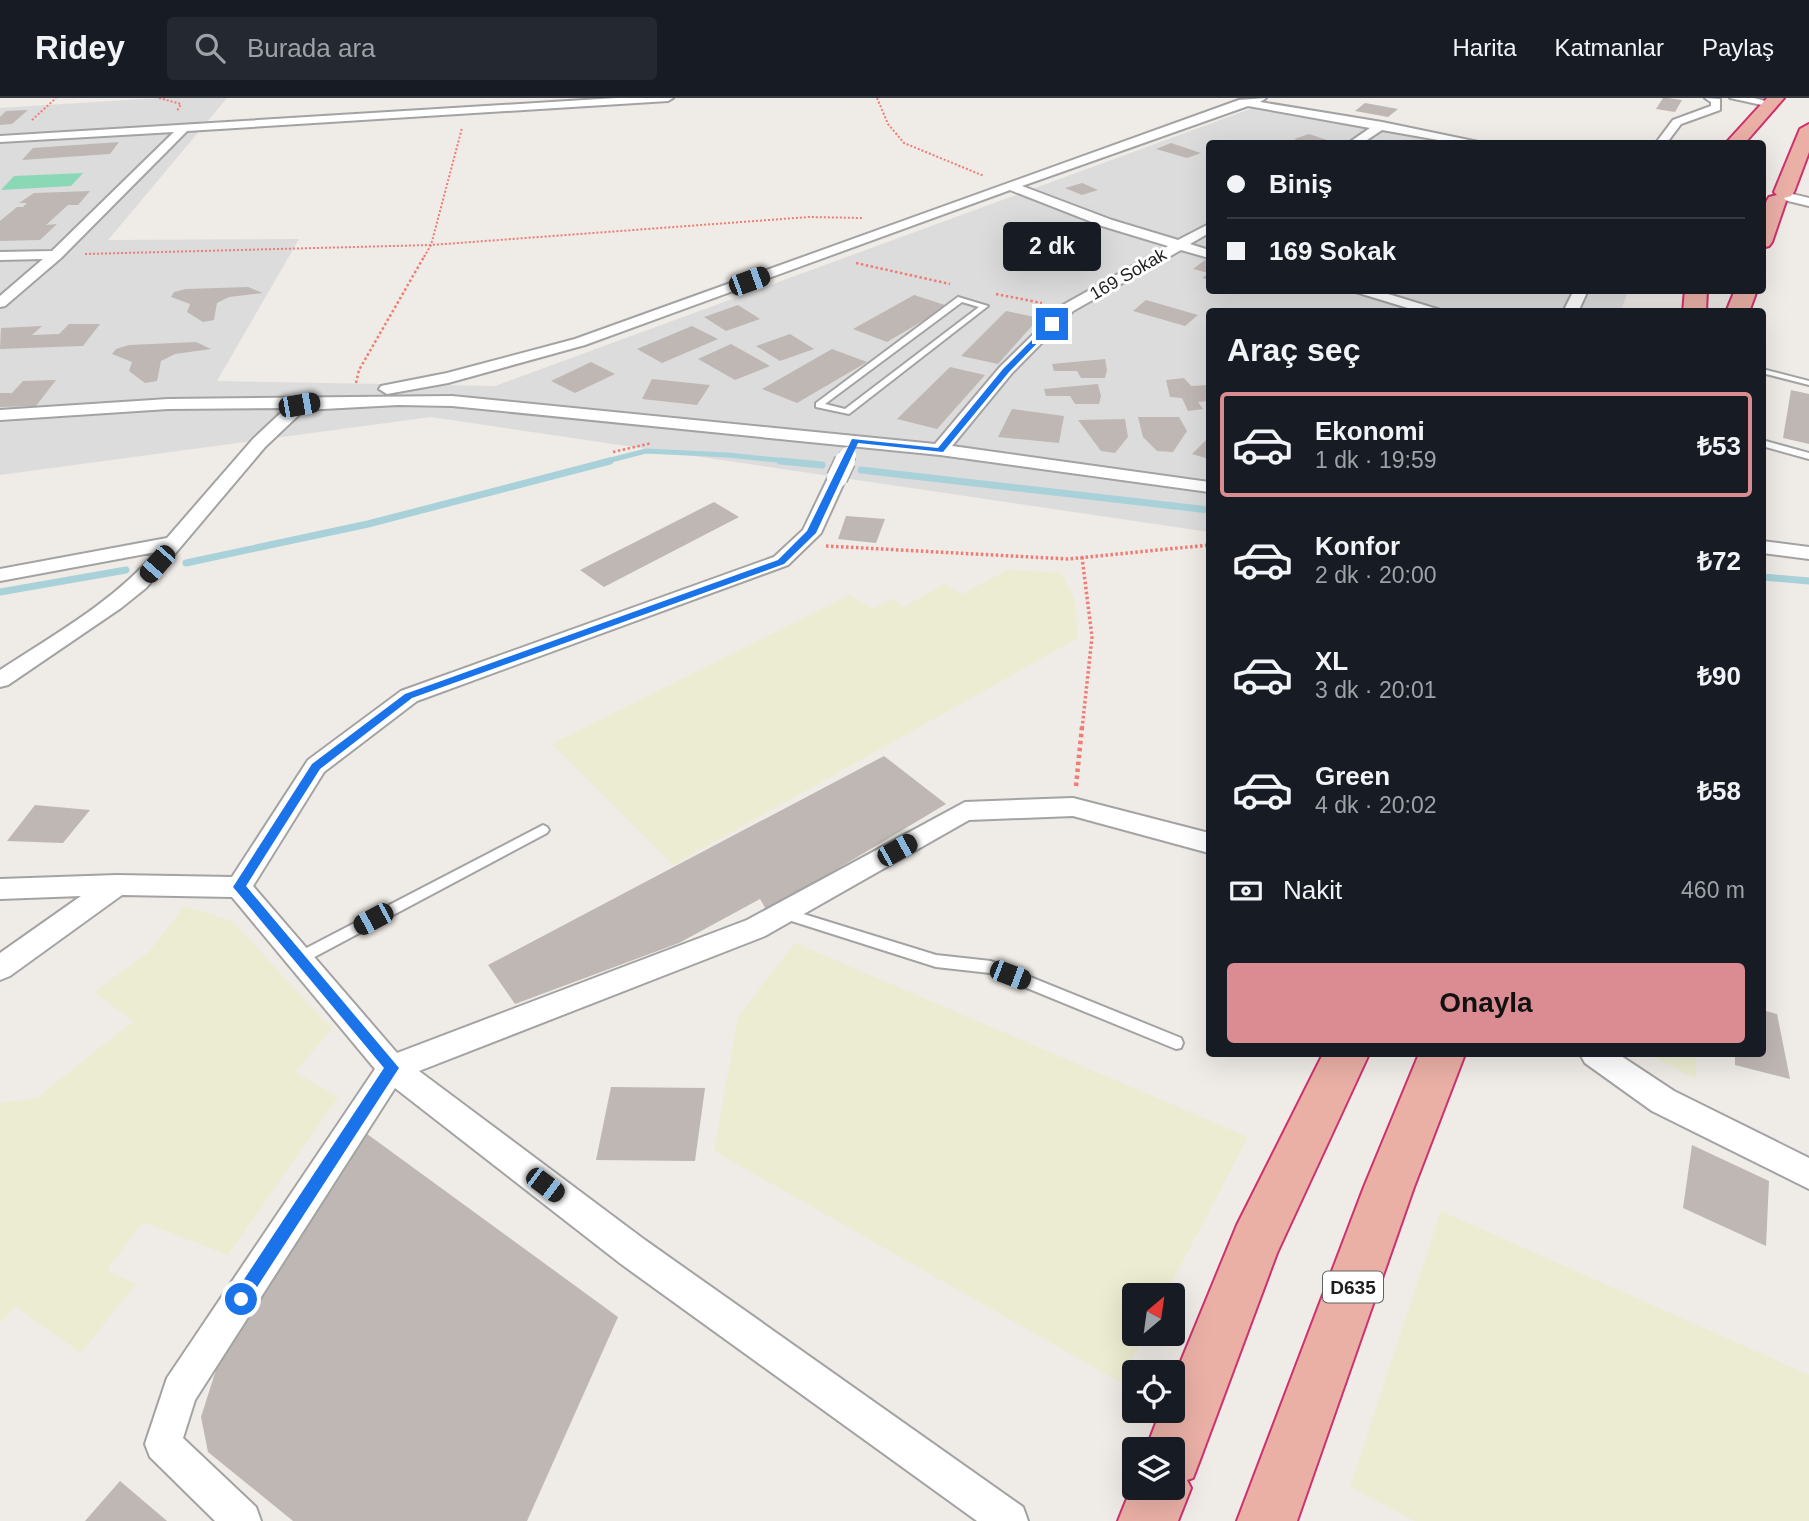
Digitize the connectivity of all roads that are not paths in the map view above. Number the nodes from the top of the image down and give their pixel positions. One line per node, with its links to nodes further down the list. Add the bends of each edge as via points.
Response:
1 (668, 98): 8 (street)
2 (1218, 98): 5 (street)
3 (1710, 98): 13 (street, via 1716,101 1716,108 1677,122)
4 (1735, 98): 6 (street)
5 (1254, 101): 7 (street); 15 (street)
6 (1774, 101): 14 (highway)
7 (1382, 125): 11 (street); 12 (street)
8 (184, 128): 10 (street); 22 (street)
9 (1809, 129): 16 (highway)
10 (0, 139)
11 (1358, 140)
12 (1462, 140)
13 (1663, 140)
14 (1738, 140)
15 (1011, 186): 20 (street); 30 (street, via 580,342 448,378)
16 (1775, 195): 17 (street); 18 (highway)
17 (1809, 202)
18 (1766, 228)
19 (1206, 230): 20 (street, 169 Sokak)
20 (1178, 246): 21 (street); 34 (street, 169 Sokak, via 1068,308 1006,370)
21 (1206, 253)
22 (56, 255): 23 (street); 25 (street)
23 (0, 256)
24 (1371, 294): 27 (street)
25 (0, 303)
26 (984, 306): 26 (lane, via 846,412 820,405 961,299)
27 (1425, 308)
28 (1766, 372): 29 (lane)
29 (1809, 383)
30 (299, 405): 31 (street, via 168,404); 33 (street, via 452,401); 37 (street, via 259,443)
31 (0, 415)
32 (1766, 444): 35 (lane)
33 (851, 448): 34 (street); 45 (street, bridge, via 811,533 781,562 409,696 316,766)
34 (940, 450): 36 (street)
35 (1809, 456)
36 (1206, 487)
37 (174, 543): 40 (street); 41 (street, via 139,584 114,604)
38 (1766, 548): 39 (street)
39 (1809, 553)
40 (0, 575)
41 (0, 680)
42 (543, 830): 48 (lane)
43 (1206, 842): 47 (street, via 1073,807 965,811)
44 (117, 885): 45 (street); 46 (street); 49 (street)
45 (239, 887): 48 (street)
46 (0, 889)
47 (783, 913): 50 (lane, via 936,961 991,967); 54 (street, via 756,928)
48 (300, 958): 54 (street)
49 (0, 968)
50 (1177, 1043)
51 (1345, 1057): 56 (highway, via 1255,1243)
52 (1441, 1057): 61 (highway, D635)
53 (1599, 1057): 55 (street, via 1663,1101)
54 (392, 1068): 58 (street, via 180,1391 163,1444); 59 (street, via 633,1252)
55 (1809, 1174)
56 (1180, 1437)
57 (1156, 1500): 60 (highway)
58 (242, 1521)
59 (1009, 1521)
60 (1148, 1521)
61 (1267, 1521)

